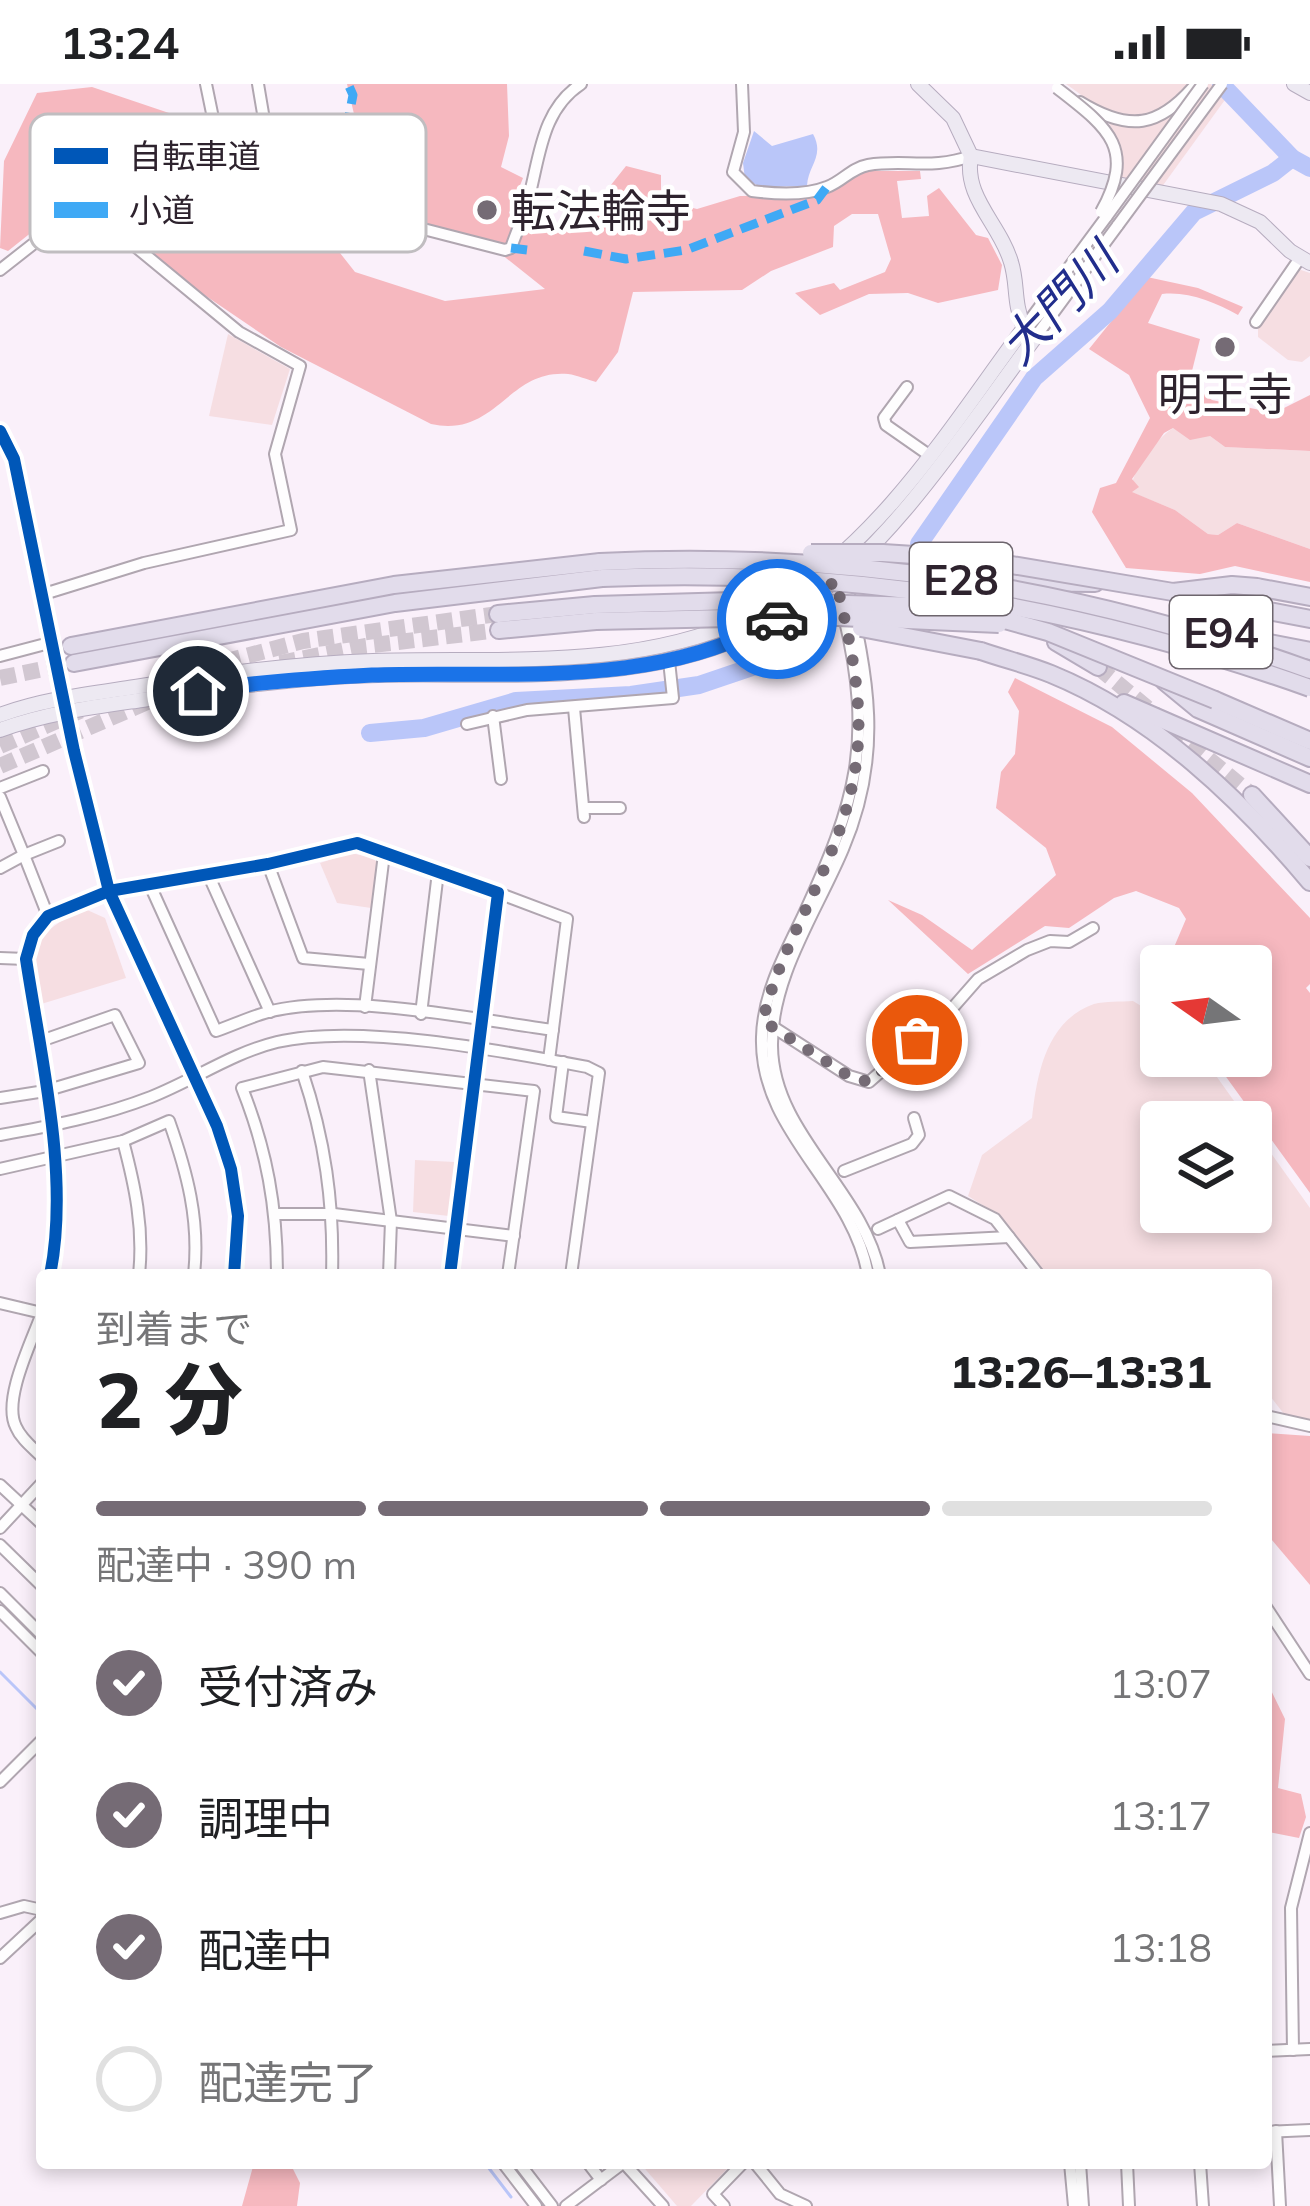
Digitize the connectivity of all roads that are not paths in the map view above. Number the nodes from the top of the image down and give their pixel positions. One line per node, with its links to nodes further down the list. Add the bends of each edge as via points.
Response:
1 (206, 84): 11 (street)
2 (259, 84): 12 (street)
3 (581, 84): 15 (street, via 554,113 537,150 511,248)
4 (742, 84): 13 (street, via 733,172 752,191 791,194 826,188 872,164 926,166)
5 (918, 84): 13 (main road, via 952,118)
6 (1200, 84): 9 (street, bridge, via 1170,110 1135,123 1100,114); 14 (street, bridge)
7 (1222, 84): 14 (street, bridge)
8 (1294, 84): 10 (main road)
9 (1055, 86): 14 (street, bridge, via 1103,124 1114,143)
10 (1310, 93)
11 (212, 114)
12 (264, 114)
13 (971, 156): 18 (main road, via 1213,202 1260,222); 21 (main road, via 971,187 1012,263 1013,297)
14 (1109, 218): 21 (street); 21 (street)
15 (426, 230)
16 (30, 246): 19 (street)
17 (142, 252): 28 (street, via 239,332 300,366 274,454 291,530)
18 (1305, 261): 20 (street)
19 (0, 270)
20 (1256, 322)
21 (1029, 334): 24 (main road); 26 (main road, via 940,464)
22 (907, 387): 24 (street, via 886,425)
23 (0, 431): 28 (street, via 14,459)
24 (928, 455): 26 (main road)
25 (665, 567): 27 (highway, bridge, via 836,553 931,555); 35 (highway, E28, bridge); 39 (highway, E28, bridge, via 800,562 999,584); 41 (highway, E28, bridge, via 997,602 1164,640); 42 (highway, bridge, via 950,605 1048,632 1148,671)
26 (837, 574): 27 (highway); 37 (main road, via 766,626); 38 (highway, via 978,610); 44 (main road, via 711,634 659,649 237,671 47,700); 77 (street, via 868,679 866,774)
27 (1173, 590): 29 (highway, bridge, via 1240,584); 31 (highway)
28 (44, 594): 35 (street)
29 (1310, 597)
30 (596, 613): 32 (highway, E94); 33 (highway, E94, bridge); 40 (highway, bridge, via 896,632)
31 (1310, 619)
32 (498, 622)
33 (1132, 627): 34 (highway, E94); 39 (highway, E94)
34 (1310, 647)
35 (66, 650): 36 (street); 66 (street, bridge, via 74,751)
36 (0, 656)
37 (669, 661): 43 (street, via 673,698); 47 (main road, via 239,685 50,714)
38 (1098, 667)
39 (1310, 668)
40 (1052, 674): 52 (highway); 64 (highway, via 1173,747)
41 (1310, 688)
42 (1212, 707): 48 (highway); 49 (highway)
43 (574, 708): 45 (street); 55 (street, via 584,812)
44 (0, 715)
45 (493, 716): 46 (street); 51 (street)
46 (467, 724)
47 (0, 730)
48 (1310, 741)
49 (1310, 758)
50 (43, 771): 53 (street)
51 (500, 778)
52 (1310, 784)
53 (0, 793): 58 (street)
54 (1252, 795): 59 (highway)
55 (620, 808)
56 (59, 842): 58 (street)
57 (384, 854): 60 (street, via 357,843); 62 (street); 72 (street)
58 (24, 855): 61 (street); 68 (street)
59 (1310, 858)
60 (268, 864): 63 (street); 72 (street, via 303,958)
61 (0, 868)
62 (438, 872): 67 (street); 75 (street)
63 (208, 874): 65 (street); 74 (street)
64 (1310, 882)
65 (149, 883): 66 (street); 74 (street, via 216,1031)
66 (110, 891): 68 (street); 84 (street)
67 (497, 893): 76 (street); 78 (street, via 567,920)
68 (48, 916): 71 (street)
69 (1093, 928): 77 (street, via 1028,950 978,979 869,1082)
70 (0, 958): 71 (street)
71 (26, 959): 79 (street)
72 (369, 964): 73 (street)
73 (365, 1007): 74 (street); 75 (street)
74 (271, 1012)
75 (422, 1014): 76 (street)
76 (482, 1020): 78 (street); 80 (street)
77 (768, 1024): 114 (street, via 762,1052 771,1096 848,1216); 115 (street, via 783,1099 859,1216)
78 (553, 1030): 81 (street)
79 (38, 1042): 86 (street); 86 (street, via 115,1015 140,1063)
80 (477, 1050): 81 (street); 84 (street, via 327,1034 254,1049); 85 (street)
81 (556, 1061): 89 (street, via 556,1117); 89 (street, via 599,1073)
82 (369, 1070): 83 (street); 85 (street); 99 (street)
83 (302, 1071): 96 (street, via 242,1088); 97 (street, via 320,1123)
84 (194, 1075): 90 (street, via 117,1109); 107 (street, via 231,1169)
85 (473, 1083): 100 (street); 102 (street, via 534,1091)
86 (45, 1091): 87 (street); 90 (street)
87 (0, 1098)
88 (914, 1118): 95 (street, via 919,1135 912,1144)
89 (592, 1122): 113 (street)
90 (49, 1126): 91 (street); 93 (street)
91 (0, 1135)
92 (123, 1141): 93 (street); 105 (street, via 138,1198); 106 (street, via 169,1120 189,1175)
93 (53, 1158): 94 (street); 104 (street)
94 (0, 1168)
95 (844, 1171)
96 (277, 1214): 97 (street); 108 (street)
97 (334, 1214): 99 (street); 109 (street)
98 (898, 1220): 101 (street); 103 (street, via 910,1242); 103 (street, via 949,1196 995,1219)
99 (391, 1221): 100 (street); 110 (street)
100 (456, 1229): 102 (street); 111 (street)
101 (878, 1229)
102 (514, 1236): 112 (street)
103 (1009, 1237): 116 (street)
104 (51, 1269)
105 (139, 1269)
106 (194, 1269)
107 (234, 1269)
108 (277, 1269)
109 (332, 1269)
110 (389, 1269)
111 (451, 1269)
112 (509, 1269)
113 (573, 1269)
114 (867, 1269)
115 (878, 1269)
116 (1034, 1269)
117 (0, 1303): 118 (street)
118 (36, 1312)
119 (36, 1330): 122 (street, via 11,1414)
120 (1272, 1418): 121 (street)
121 (1310, 1426)
122 (36, 1451)
123 (0, 1484): 125 (street)
124 (36, 1490): 125 (street)
125 (22, 1505): 126 (street); 127 (street)
126 (36, 1518)
127 (0, 1528)
128 (0, 1545): 129 (street)
129 (36, 1580)
130 (0, 1593): 133 (street)
131 (0, 1611): 134 (street)
132 (1272, 1615): 135 (street)
133 (36, 1629)
134 (36, 1647)
135 (1310, 1674)
136 (36, 1746): 137 (street)
137 (0, 1782)
138 (1310, 1833): 144 (street, via 1292,1908)
139 (36, 1911): 140 (street)
140 (0, 1912)
141 (36, 1920): 142 (street)
142 (0, 1958)
143 (1310, 2049): 144 (street)
144 (1293, 2050): 145 (street)
145 (1272, 2051)
146 (1310, 2130): 147 (street)
147 (1272, 2132)
148 (1272, 2140): 170 (street)
149 (508, 2169): 161 (street)
150 (524, 2169): 162 (street)
151 (593, 2169): 160 (street)
152 (616, 2169): 160 (street)
153 (629, 2169): 164 (street)
154 (737, 2169): 165 (street, via 713,2194)
155 (760, 2169): 166 (street, via 780,2194)
156 (1071, 2169): 167 (street)
157 (1080, 2169): 167 (street)
158 (1127, 2169): 168 (street)
159 (1200, 2169): 169 (street)
160 (601, 2180): 163 (street)
161 (536, 2206)
162 (552, 2206)
163 (566, 2206)
164 (663, 2206)
165 (724, 2206)
166 (806, 2206)
167 (1078, 2206)
168 (1129, 2206)
169 (1203, 2206)
170 (1280, 2206)

